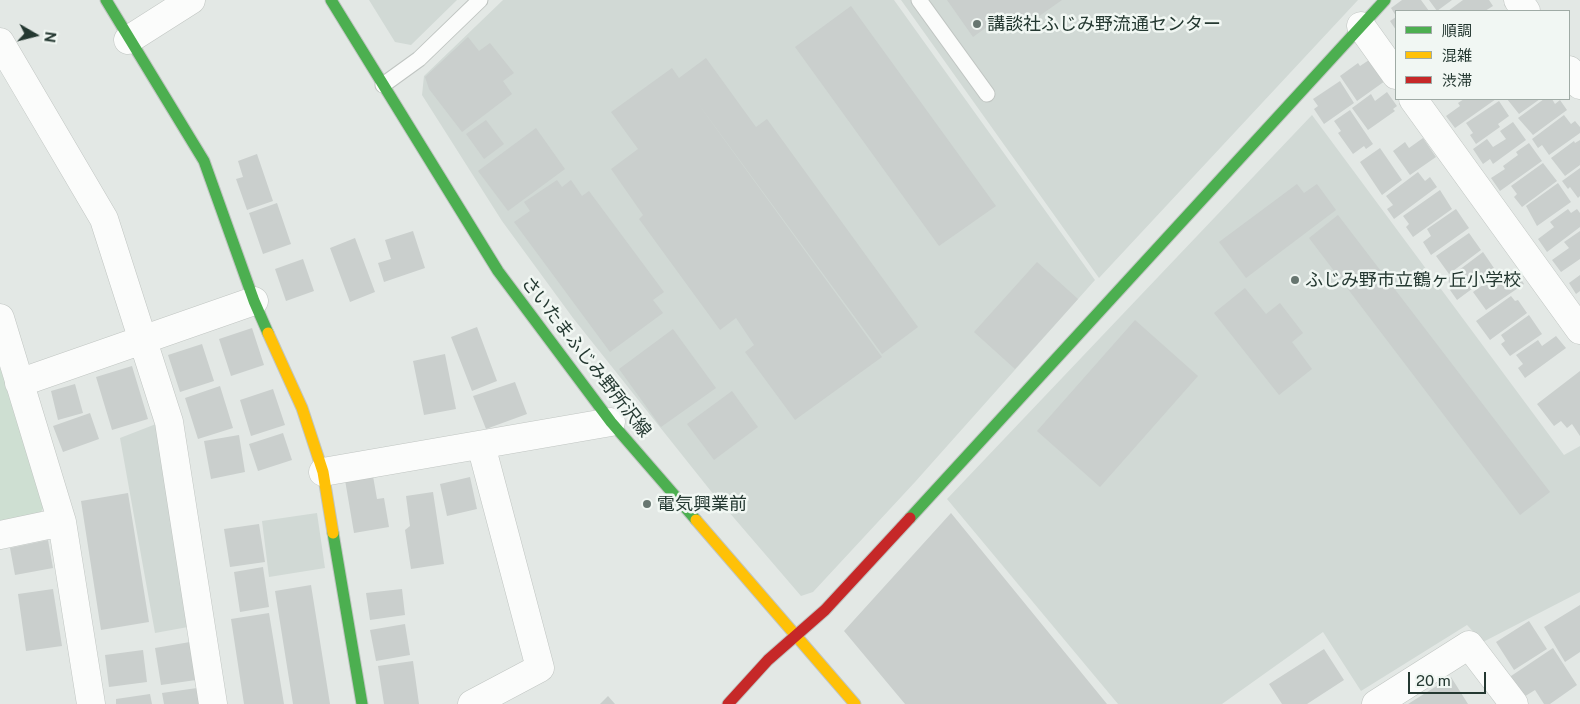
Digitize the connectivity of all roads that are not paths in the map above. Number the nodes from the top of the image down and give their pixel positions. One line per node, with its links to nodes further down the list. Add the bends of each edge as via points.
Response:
1 (106, 0): 8 (street)
2 (191, 0): 8 (street)
3 (331, 0): 12 (street, さいたまふじみ野所沢線)
4 (480, 0): 12 (lane, via 419,59)
5 (919, 0): 14 (lane)
6 (1385, 0): 7 (street)
7 (1361, 26): 11 (street); 26 (street, via 845,588)
8 (128, 40): 16 (street, via 204,161)
9 (0, 42): 19 (street, via 104,219)
10 (1570, 71): 13 (street)
11 (1395, 74)
12 (383, 85): 21 (street, さいたまふじみ野所沢線, via 498,271)
13 (1580, 85)
14 (987, 94)
15 (1414, 100): 18 (street)
16 (254, 301): 19 (street); 23 (street, via 302,408)
17 (0, 318): 20 (street)
18 (1580, 330)
19 (143, 342): 20 (street); 28 (street, via 169,422)
20 (19, 383): 24 (street)
21 (611, 422): 22 (street); 26 (street, さいたまふじみ野所沢線)
22 (481, 445): 23 (street); 30 (street, via 540,668)
23 (323, 472): 29 (street)
24 (62, 522): 25 (street); 27 (street)
25 (0, 535)
26 (795, 637): 31 (street, via 768,660); 32 (street, さいたまふじみ野所沢線)
27 (91, 704)
28 (213, 704)
29 (362, 704)
30 (472, 704)
31 (728, 704)
32 (855, 704)
33 (1376, 704): 34 (street, via 1469,645)
34 (1514, 704)

